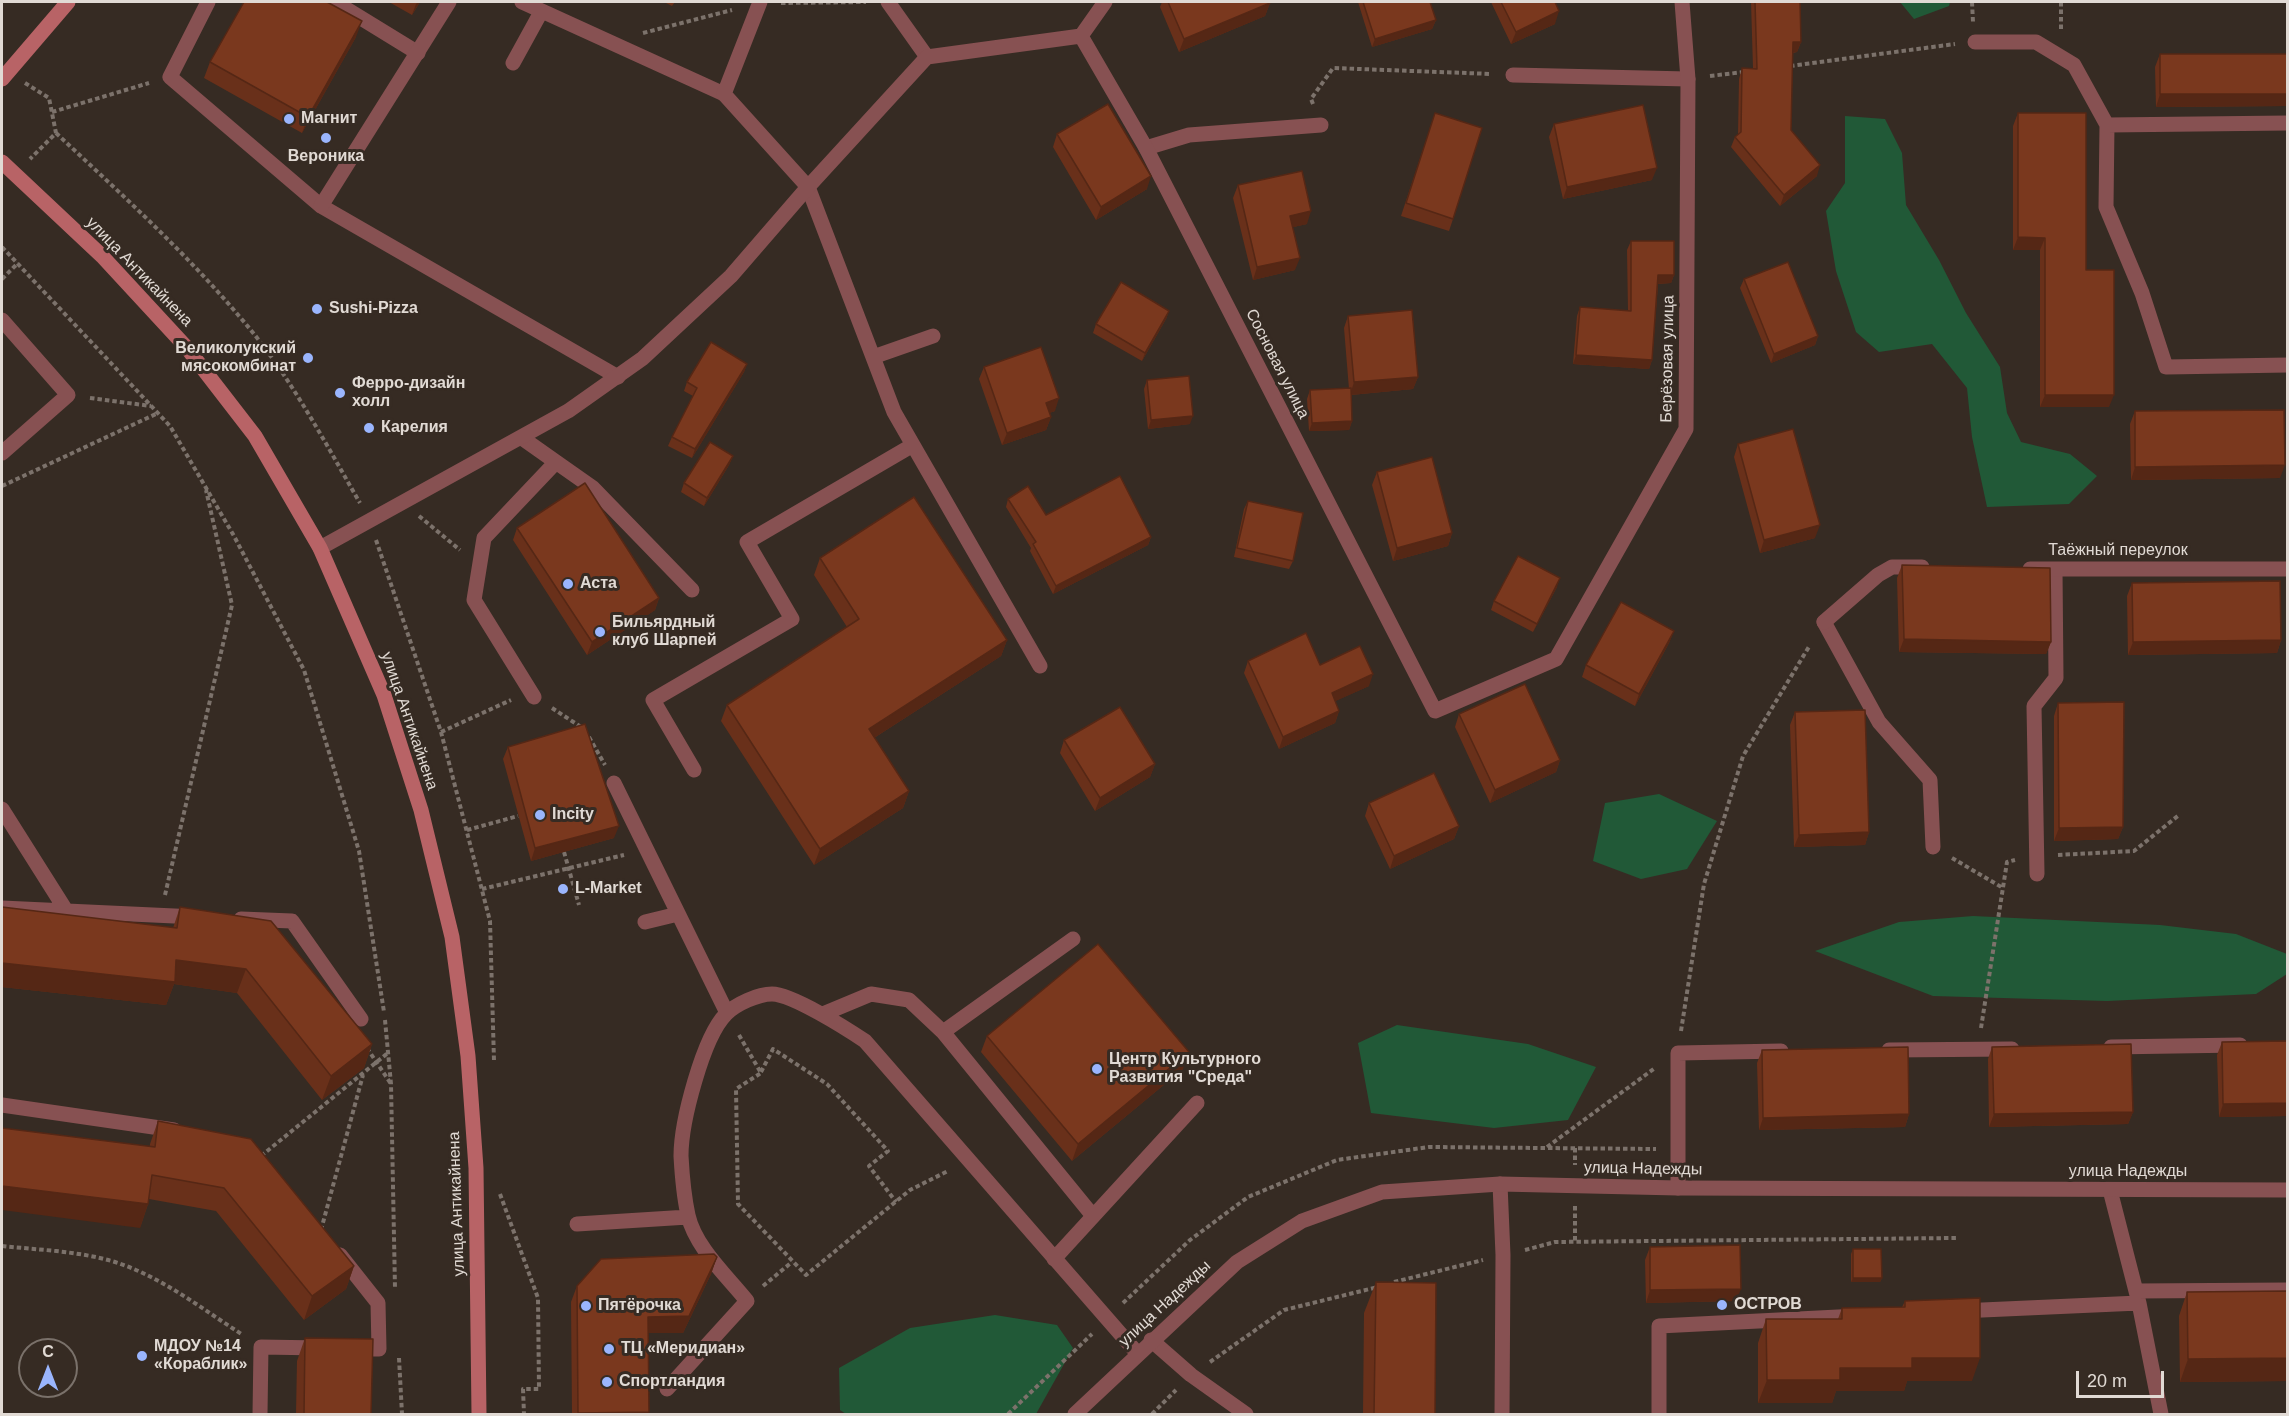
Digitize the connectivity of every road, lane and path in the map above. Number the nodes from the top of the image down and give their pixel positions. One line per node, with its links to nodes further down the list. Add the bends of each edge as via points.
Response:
1 (68, 2): 21 (main road)
2 (208, 2): 22 (street)
3 (335, 2): 15 (street)
4 (449, 2): 15 (street)
5 (522, 2): 11 (street)
6 (760, 2): 7 (path); 13 (path); 24 (street)
7 (888, 2): 16 (street)
8 (1105, 2): 12 (street)
9 (1682, 2): 23 (street, Берёзовая улица)
10 (1972, 2): 14 (path)
11 (542, 12): 13 (street); 17 (street)
12 (1081, 36): 16 (street); 29 (street, Сосновая улица)
13 (608, 42): 24 (street)
14 (1975, 42): 18 (path); 28 (street, via 2036,42 2074,65)
15 (418, 53): 33 (street)
16 (927, 57): 32 (street)
17 (513, 63)
18 (1780, 67)
19 (1745, 71): 23 (path)
20 (1513, 75): 23 (street); 27 (path, via 1333,68 1311,99)
21 (4, 76): 25 (path, via 50,98)
22 (170, 77): 25 (path); 33 (street)
23 (1688, 79): 64 (street, Берёзовая улица, via 1686,429 1556,659)
24 (724, 94): 32 (street)
25 (52, 112): 31 (path, via 56,133)
26 (2288, 123): 28 (street)
27 (1321, 125): 29 (street, via 1189,135)
28 (2107, 125): 40 (street, via 2106,207 2142,293 2166,367)
29 (1146, 148): 64 (street, Сосновая улица)
30 (2, 162): 31 (main road, улица Антикайнена)
31 (15, 173): 53 (main road, улица Антикайнена, via 102,256 187,348 255,436)
32 (808, 187): 39 (street); 41 (street, via 731,276)
33 (321, 206): 41 (street)
34 (2, 247): 35 (path)
35 (18, 263): 36 (path); 43 (path)
36 (2, 279)
37 (2, 320): 42 (street)
38 (933, 336): 39 (street)
39 (873, 357): 46 (street, via 894,412)
40 (2288, 365)
41 (618, 377): 45 (street)
42 (68, 395): 43 (path); 47 (street)
43 (151, 406): 44 (path)
44 (158, 413): 49 (path); 50 (path, via 170,426)
45 (522, 438): 48 (street); 53 (street)
46 (913, 445): 60 (street); 66 (street, via 747,542 792,619 652,700)
47 (2, 453)
48 (556, 462): 58 (street, via 593,488); 62 (street, via 484,538 474,600)
49 (2, 486)
50 (205, 486): 61 (path); 84 (path, via 232,604)
51 (417, 515): 52 (path)
52 (440, 533)
53 (320, 548): 135 (main road, улица Антикайнена, via 384,695 421,810 452,938 468,1056 476,1168)
54 (1938, 568): 59 (street, via 1892,567)
55 (2020, 569): 57 (street, Таёжный переулок)
56 (2288, 569): 57 (street, Таёжный переулок)
57 (2055, 570): 75 (street, via 2056,678 2034,706)
58 (692, 590)
59 (1824, 622): 72 (street, via 1879,722 1930,780); 99 (path, via 1743,756 1704,884)
60 (1040, 666)
61 (304, 670)
62 (534, 696): 67 (path, via 585,730)
63 (496, 706): 65 (path)
64 (1435, 711)
65 (441, 732)
66 (694, 770)
67 (614, 783): 73 (street)
68 (2, 809): 82 (street)
69 (2179, 814): 75 (path, via 2134,851)
70 (518, 816): 71 (path)
71 (467, 830)
72 (1933, 846): 78 (path)
73 (647, 849): 76 (path); 83 (street)
74 (564, 852): 76 (path)
75 (2036, 856): 77 (street); 78 (path, via 2007,862)
76 (568, 869): 79 (path); 80 (path)
77 (2037, 874)
78 (2003, 888): 95 (path)
79 (482, 889)
80 (579, 905)
81 (2, 908): 82 (street)
82 (67, 912): 84 (street)
83 (678, 914): 85 (street); 87 (street)
84 (160, 916): 89 (street, via 292,921)
85 (645, 922)
86 (1073, 939): 90 (street)
87 (727, 1013): 88 (street, via 753,998 773,994); 101 (path); 116 (street, via 710,1038 690,1097 681,1154)
88 (823, 1014): 90 (street, via 871,994 909,1000); 109 (street, via 865,1041)
89 (361, 1019)
90 (943, 1032): 115 (street)
91 (2252, 1045): 93 (street)
92 (366, 1046): 100 (path)
93 (2097, 1047)
94 (2025, 1048): 95 (street)
95 (1977, 1049): 96 (street)
96 (1869, 1050)
97 (1797, 1051): 99 (street)
98 (388, 1052): 100 (path)
99 (1677, 1053): 107 (path); 111 (street)
100 (377, 1062): 102 (path); 103 (path)
101 (760, 1073): 114 (path, via 772,1049 827,1083 888,1151 869,1166); 123 (path, via 736,1089 738,1204)
102 (363, 1074): 108 (path); 119 (path)
103 (392, 1084)
104 (1197, 1103): 115 (street)
105 (2, 1105): 106 (street)
106 (189, 1132)
107 (1547, 1148)
108 (256, 1160)
109 (967, 1161): 114 (path, via 910,1190); 122 (street)
110 (1500, 1184): 111 (street, улица Надежды); 121 (street); 129 (street, улица Надежды, via 1382,1192 1302,1221 1237,1262)
111 (1677, 1188): 112 (street, улица Надежды)
112 (2110, 1190): 113 (street, улица Надежды); 125 (street)
113 (2288, 1190)
114 (896, 1202): 123 (path, via 806,1275)
115 (1093, 1216): 122 (street)
116 (688, 1217): 117 (street); 126 (street, via 702,1246)
117 (577, 1224)
118 (1956, 1238): 121 (path, via 1555,1242)
119 (323, 1239): 130 (street, via 378,1303 379,1349)
120 (2, 1246): 130 (path, via 115,1262 162,1283)
121 (1503, 1255): 132 (path, via 1284,1310); 139 (street)
122 (1054, 1258): 131 (street)
123 (792, 1262): 126 (path)
124 (2288, 1290): 125 (street)
125 (2138, 1297): 127 (street); 141 (street)
126 (747, 1301): 133 (street)
127 (1940, 1312)
128 (1870, 1316): 140 (street, via 1659,1326)
129 (1151, 1340): 131 (street, улица Надежды); 132 (street)
130 (261, 1347): 134 (street)
131 (1138, 1354): 136 (street, улица Надежды)
132 (1191, 1375): 137 (path); 138 (street)
133 (667, 1389)
134 (260, 1414)
135 (478, 1414)
136 (1075, 1414)
137 (1152, 1414)
138 (1246, 1414)
139 (1502, 1414)
140 (1659, 1414)
141 (2161, 1414)

